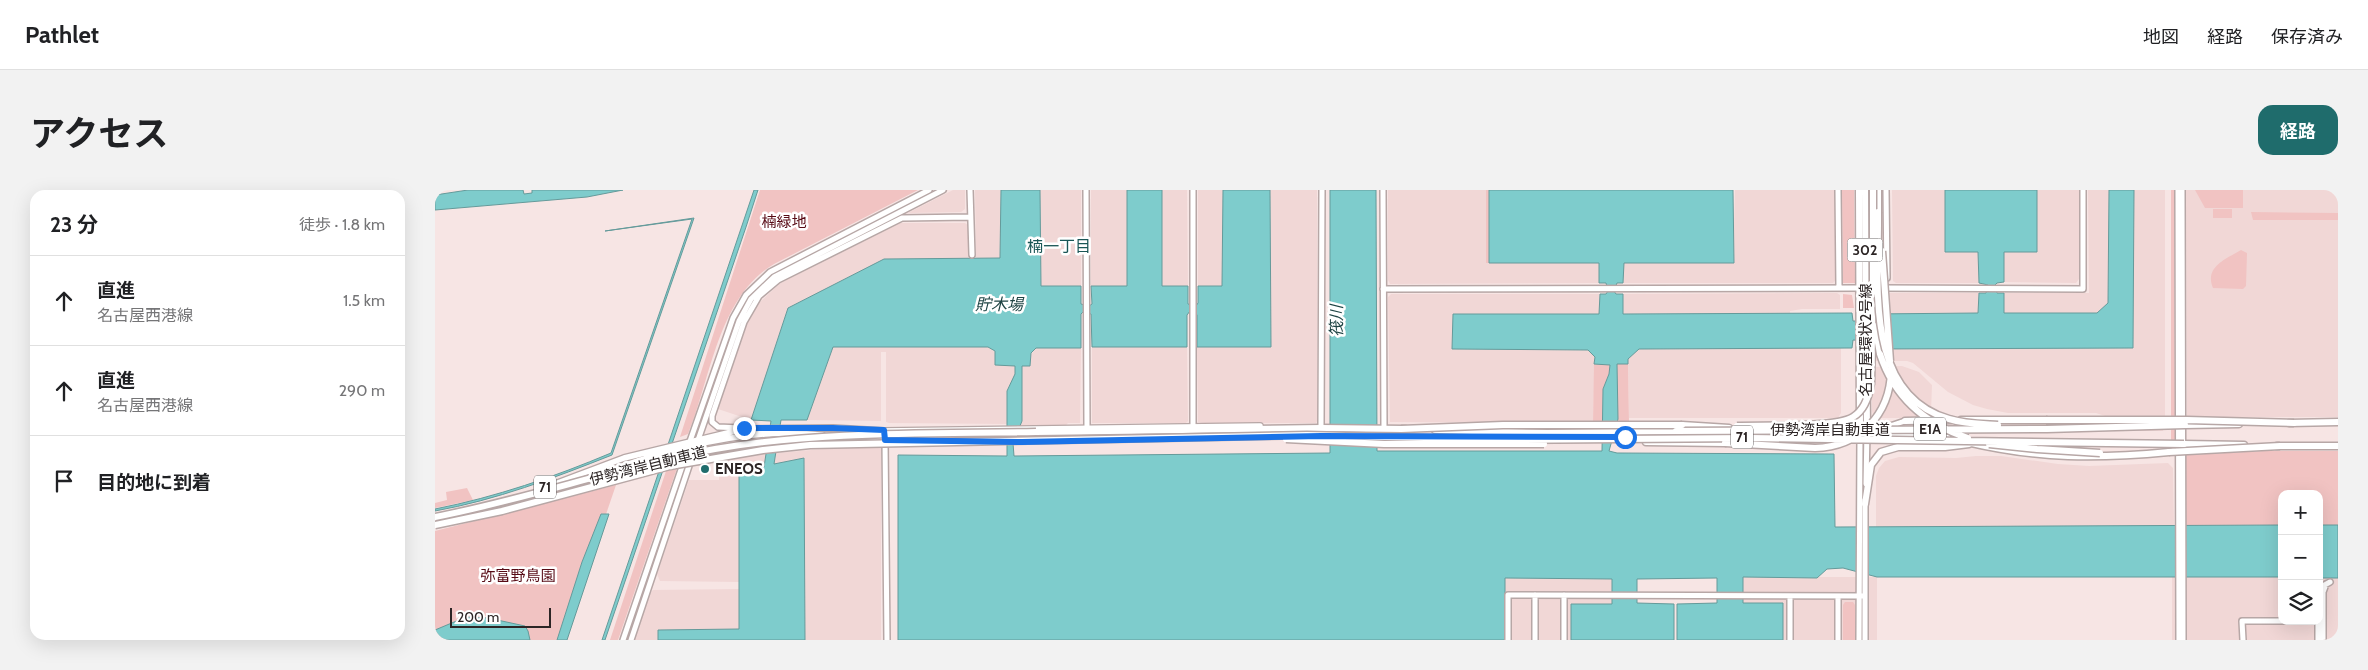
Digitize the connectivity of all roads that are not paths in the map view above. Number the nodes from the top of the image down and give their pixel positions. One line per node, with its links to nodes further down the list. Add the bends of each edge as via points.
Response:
1 (929, 190): 44 (street, via 783,264 753,287 733,318)
2 (943, 190): 43 (street, via 786,270 758,291 739,321)
3 (970, 190): 18 (street)
4 (1085, 190): 33 (street)
5 (1193, 190): 28 (street)
6 (1322, 190): 29 (street)
7 (1383, 190): 22 (street)
8 (1838, 190): 20 (street)
9 (1859, 190): 23 (highway, 名古屋環状2号線 / 302)
10 (1865, 190): 23 (highway, 名古屋環状2号線 / 302)
11 (1873, 190): 24 (highway, bridge)
12 (1878, 190): 17 (highway)
13 (1886, 190): 21 (street)
14 (2083, 190): 21 (street, via 2083,289)
15 (2178, 190): 54 (street)
16 (2182, 190): 54 (street)
17 (1879, 212): 31 (highway, bridge, via 1879,298 1884,347 1896,378 1917,403 1941,416 1968,423); 42 (highway, bridge, via 1890,383 1883,409 1863,432 1842,444 1815,448)
18 (970, 217): 19 (street); 32 (street, via 902,218 768,288 750,308 712,416 712,422 718,427)
19 (972, 255)
20 (1839, 288): 22 (street); 23 (street)
21 (1887, 288): 23 (street)
22 (1383, 289): 30 (street)
23 (1862, 289): 40 (highway, 名古屋環状2号線 / 302)
24 (1873, 292): 39 (highway, bridge, via 1871,383 1865,405 1858,414 1835,423); 51 (highway, bridge, via 1877,340 1887,372 1911,406 1941,428 1980,442 2021,448 2100,453)
25 (1905, 421): 27 (highway, bridge); 40 (street)
26 (2338, 422): 27 (highway, E1A)
27 (2294, 423): 31 (highway, 伊勢湾岸自動車道 / E1A, bridge)
28 (1193, 426): 29 (main road, 71); 33 (main road, 71)
29 (1321, 426): 30 (main road, 71)
30 (1384, 426): 34 (main road, 71, bridge)
31 (2152, 426): 39 (highway, 伊勢湾岸自動車道 / E1A, bridge)
32 (744, 428): 36 (main road, 71); 43 (main road, 71)
33 (1087, 428): 38 (main road, 71)
34 (1729, 428): 35 (highway, bridge, via 1530,425); 40 (main road, 71)
35 (1401, 429): 39 (highway, 伊勢湾岸自動車道 / E1A, bridge, via 1539,433); 53 (highway, 伊勢湾岸自動車道 / E1A, bridge, via 1174,429 807,438 761,442 672,458 466,511)
36 (768, 430): 37 (main road, 71); 47 (main road, 71)
37 (782, 430): 38 (main road, 71); 45 (main road, 71)
38 (884, 430): 45 (street)
39 (1676, 431)
40 (1863, 433): 42 (main road, 71, bridge); 46 (highway, via 1938,436); 52 (street); 56 (street)
41 (1203, 436): 42 (highway, 伊勢湾岸自動車道 / E1A, bridge); 42 (highway, bridge, via 1384,444 1553,443); 55 (highway, 伊勢湾岸自動車道 / E1A, bridge, via 853,443 763,450 670,466 502,511)
42 (1594, 438): 45 (main road, 71, bridge, via 1321,436 1022,442); 48 (highway, 伊勢湾岸自動車道 / E1A, bridge)
43 (698, 439): 44 (main road, 71); 47 (street)
44 (691, 440): 50 (street); 53 (main road, 71, via 596,468 534,492)
45 (885, 440): 70 (street)
46 (1973, 444): 51 (highway, via 2031,454 2085,458); 52 (highway, via 1899,447 1881,452 1871,465)
47 (695, 446): 50 (main road, 71); 69 (street)
48 (2280, 446): 49 (highway, E1A); 51 (highway, bridge)
49 (2338, 446)
50 (688, 448): 55 (main road, 71, via 626,465 536,497); 68 (street)
51 (2169, 452)
52 (1865, 504): 56 (street)
53 (435, 516)
54 (2180, 522): 57 (street)
55 (435, 525)
56 (1862, 525): 64 (street)
57 (2181, 579): 78 (street); 79 (street)
58 (2323, 586): 59 (street, via 2328,583)
59 (2323, 592)
60 (1564, 595): 61 (street); 62 (street); 73 (street)
61 (1535, 596): 71 (street, via 1509,595); 72 (street)
62 (1790, 596): 63 (street); 74 (street)
63 (1838, 596): 64 (street); 75 (street)
64 (1862, 596): 76 (street); 77 (street)
65 (2278, 621): 80 (street, via 2242,621)
66 (2320, 625): 81 (street)
67 (2321, 625): 82 (street)
68 (623, 640)
69 (631, 640)
70 (887, 640)
71 (1509, 640)
72 (1535, 640)
73 (1564, 640)
74 (1790, 640)
75 (1838, 640)
76 (1859, 640)
77 (1865, 640)
78 (2179, 640)
79 (2183, 640)
80 (2243, 640)
81 (2318, 640)
82 (2323, 640)

